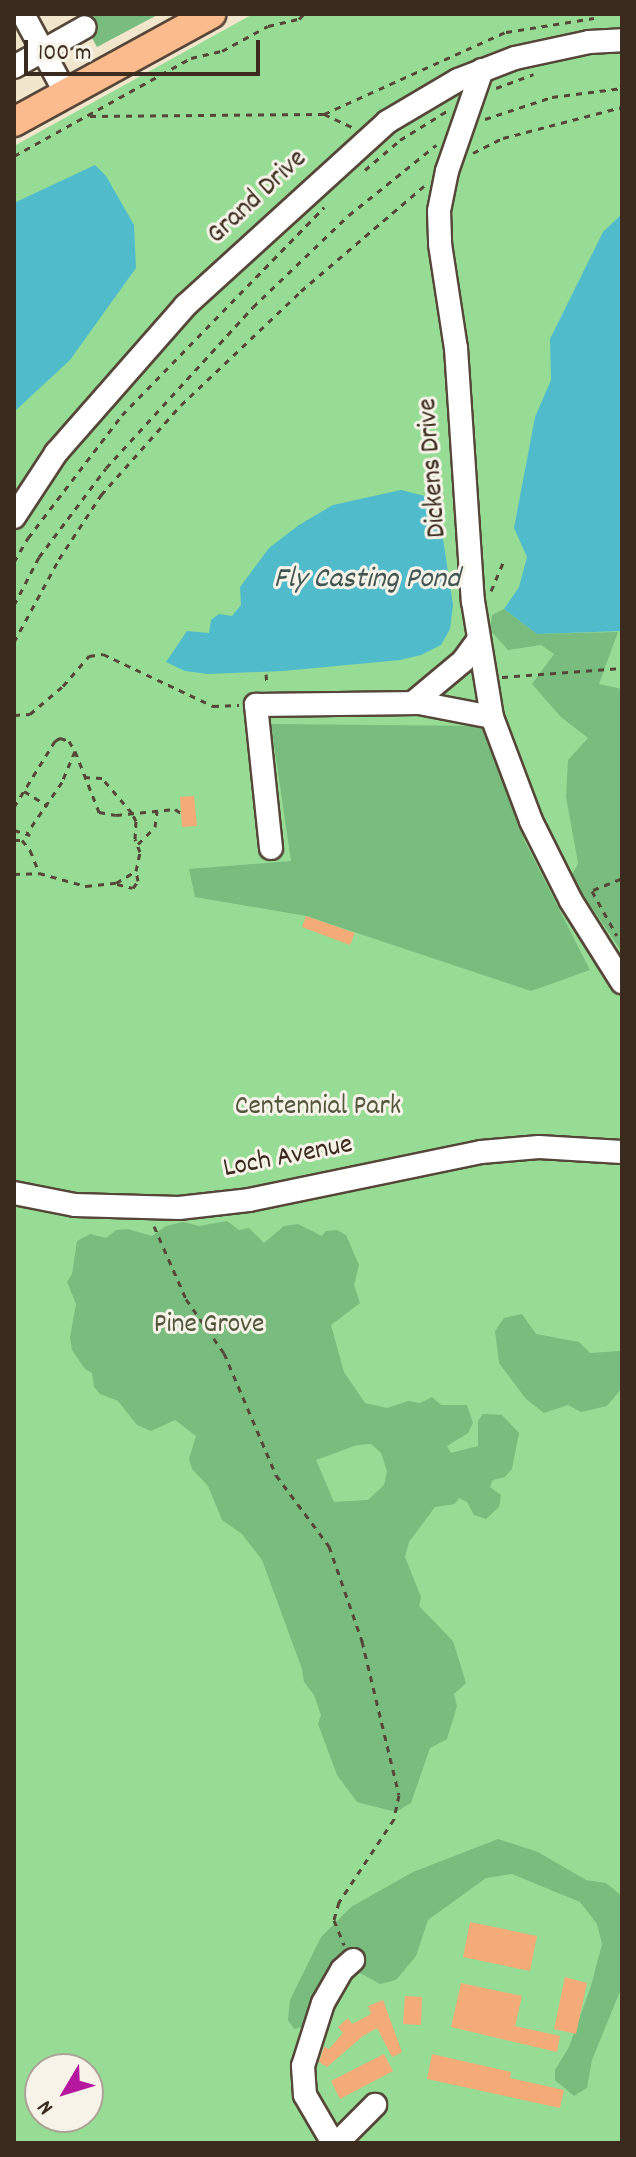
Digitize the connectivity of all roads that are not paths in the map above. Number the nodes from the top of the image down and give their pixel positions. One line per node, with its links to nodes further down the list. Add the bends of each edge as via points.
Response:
1 (211, 14): 8 (main road)
2 (20, 17): 5 (street)
3 (85, 27): 5 (street)
4 (622, 40): 7 (street, Grand Drive, via 550,49)
5 (43, 51): 6 (street); 8 (street)
6 (14, 67)
7 (482, 70): 10 (street, Grand Drive, via 371,136 185,306 56,453); 11 (street, Dickens Drive, via 447,171 439,211 456,348)
8 (66, 94): 9 (main road)
9 (14, 122)
10 (14, 517)
11 (479, 639): 12 (street, via 463,661); 13 (street, Dickens Drive)
12 (414, 702): 13 (street); 14 (street, via 256,705)
13 (492, 717): 15 (street, Dickens Drive, via 541,845)
14 (271, 848)
15 (622, 982)
16 (622, 1152): 17 (street, Loch Avenue, via 539,1147 481,1152 249,1200 146,1208 75,1205)
17 (14, 1193)
18 (353, 1960): 20 (street, via 323,2003 303,2066 305,2095)
19 (375, 2105): 20 (street)
20 (335, 2143)

